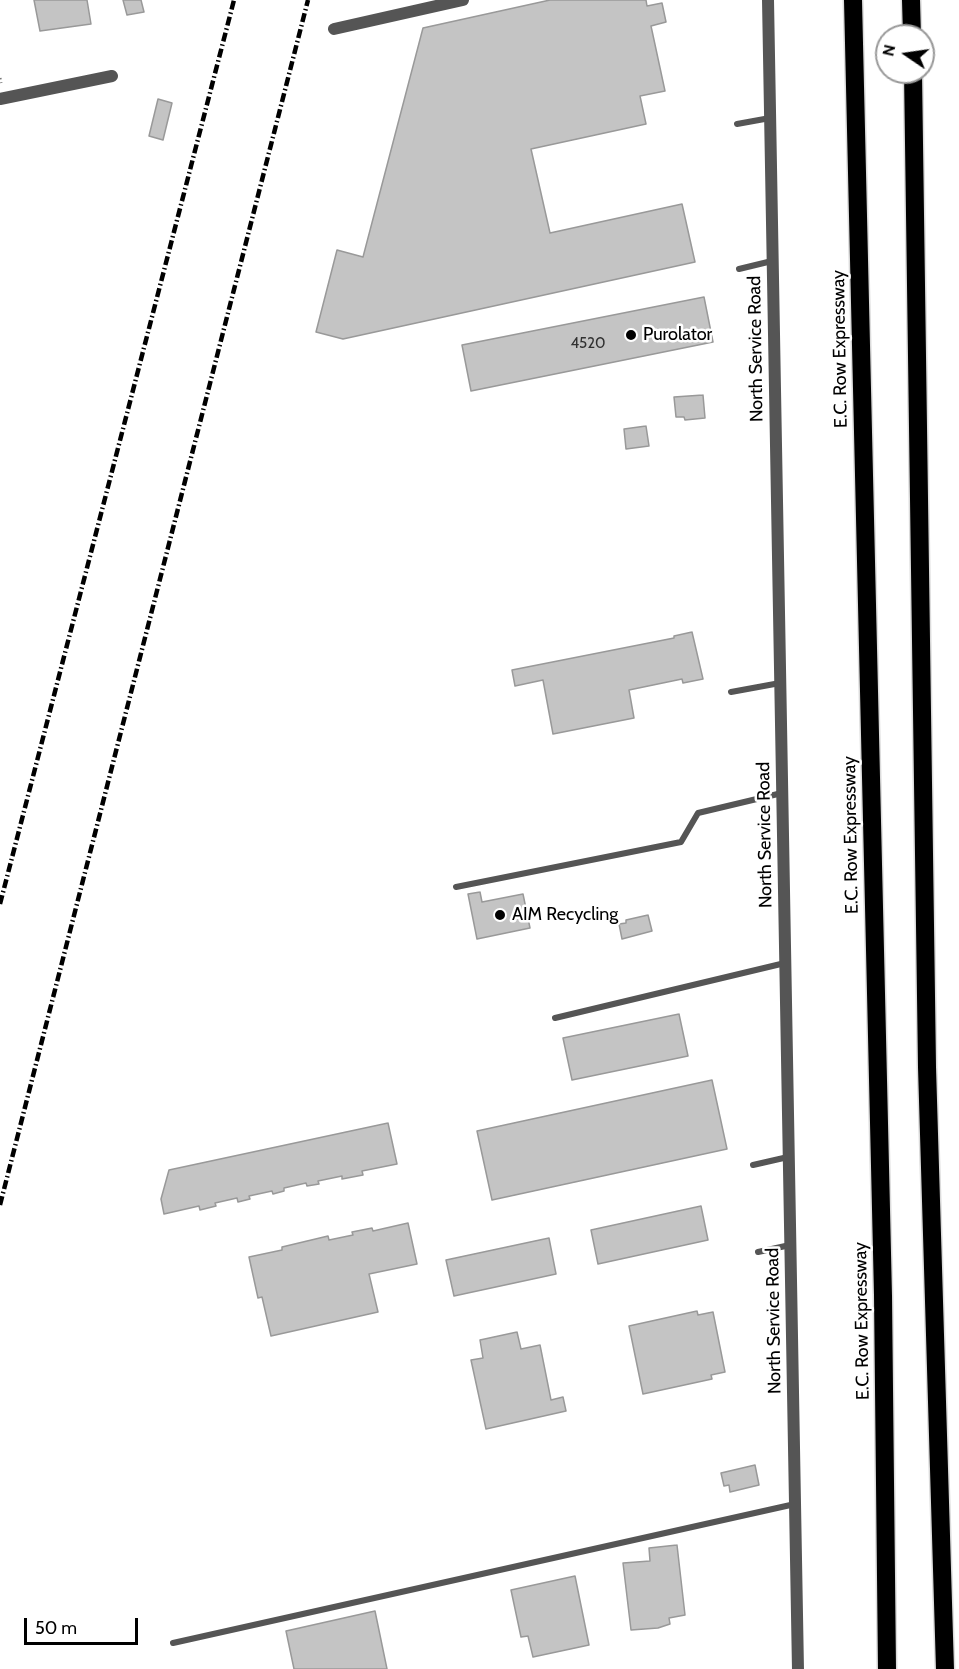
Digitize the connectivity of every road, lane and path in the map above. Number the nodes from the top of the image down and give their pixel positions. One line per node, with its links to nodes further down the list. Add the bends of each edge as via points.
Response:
1 (463, 0): 6 (street)
2 (768, 0): 10 (street, North Service Road)
3 (853, 0): 27 (highway, E.C. Row Expressway, via 883,1295)
4 (912, 0): 5 (highway)
5 (912, 24)
6 (334, 29)
7 (112, 76): 9 (street)
8 (913, 84): 28 (highway, via 927,1066)
9 (0, 99)
10 (770, 118): 11 (lane); 12 (street, North Service Road)
11 (737, 124)
12 (772, 261): 13 (lane); 14 (street, North Service Road)
13 (739, 269)
14 (780, 683): 15 (lane); 16 (street, North Service Road)
15 (731, 692)
16 (782, 793): 17 (lane, via 698,813 681,842); 18 (street, North Service Road)
17 (456, 887)
18 (785, 963): 19 (lane); 20 (street, North Service Road)
19 (555, 1018)
20 (789, 1157): 21 (lane); 22 (street, North Service Road)
21 (753, 1165)
22 (790, 1245): 23 (lane); 24 (street, North Service Road)
23 (758, 1252)
24 (795, 1503): 25 (lane); 26 (street, North Service Road)
25 (173, 1643)
26 (798, 1669)
27 (887, 1669)
28 (945, 1669)

